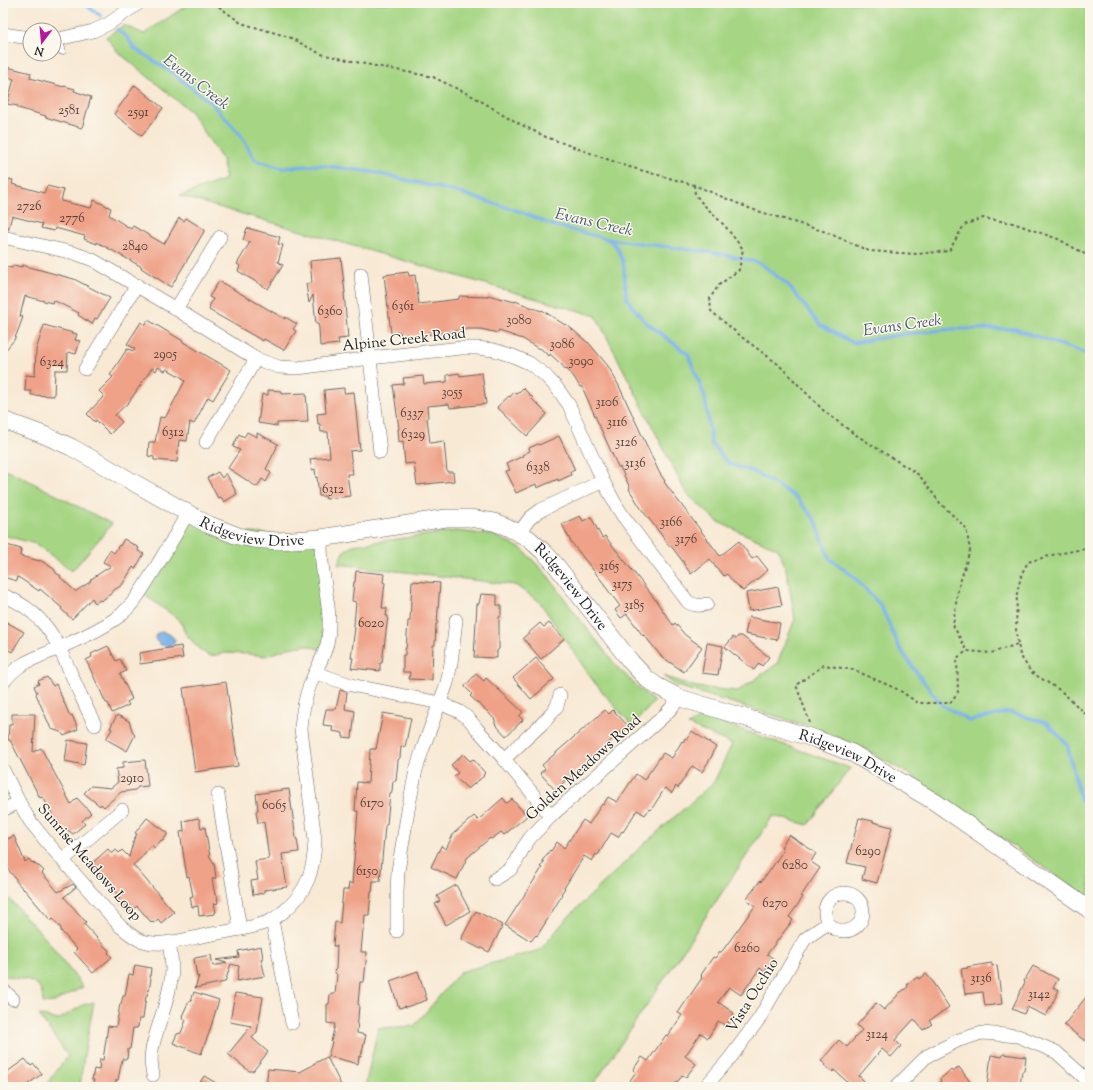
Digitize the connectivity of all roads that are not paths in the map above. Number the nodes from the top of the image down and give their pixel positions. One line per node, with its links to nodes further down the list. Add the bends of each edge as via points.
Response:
1 (140, 3): 4 (street, via 108,24)
2 (3, 34): 3 (street)
3 (22, 37)
4 (62, 42)
5 (3, 236): 8 (street, Alpine Creek Road, via 84,256)
6 (220, 237): 9 (street)
7 (361, 274): 10 (street)
8 (136, 286): 9 (street, Alpine Creek Road); 12 (street)
9 (176, 309): 11 (street, Alpine Creek Road)
10 (370, 358): 11 (street, Alpine Creek Road, via 298,368 279,367); 15 (street); 16 (street, Alpine Creek Road, via 477,348 500,352 529,363 545,375 569,405)
11 (256, 359): 14 (street)
12 (85, 369)
13 (3, 420): 17 (street, Ridgeview Drive, via 64,444)
14 (206, 442)
15 (380, 452)
16 (603, 481): 18 (street, via 541,510); 21 (street, Alpine Creek Road, via 623,516 688,602 697,606)
17 (187, 514): 19 (street, Ridgeview Drive, via 223,531 253,540); 23 (street, via 132,604 104,626)
18 (518, 532): 19 (street, Ridgeview Drive, via 494,522 458,518 430,520); 27 (street, Ridgeview Drive, via 537,546 554,564 639,672 657,686)
19 (321, 538): 24 (street, Sunrise Meadows Loop, via 330,621 328,640)
20 (3, 595): 23 (street, via 38,617 52,634)
21 (707, 604)
22 (456, 620): 28 (street, via 447,683)
23 (59, 648): 25 (street, via 25,662); 29 (street)
24 (316, 673): 28 (street, via 351,685); 40 (street, Sunrise Meadows Loop, via 302,712 315,840 312,870 306,887)
25 (3, 683)
26 (560, 695): 30 (street, via 557,706 546,720)
27 (680, 698): 36 (street, Golden Meadows Road, via 665,715); 39 (street, Ridgeview Drive, via 816,739 852,753 935,802)
28 (440, 703): 30 (street, via 469,719); 43 (street, via 416,770 404,831 398,871)
29 (95, 726)
30 (504, 759): 36 (street)
31 (3, 770): 33 (street, Sunrise Meadows Loop)
32 (218, 795): 42 (street)
33 (19, 802): 34 (street); 37 (street, Sunrise Meadows Loop, via 30,821)
34 (3, 810)
35 (122, 810): 37 (street)
36 (551, 816): 38 (street, Golden Meadows Road, via 530,838 510,870)
37 (63, 860): 44 (street, Sunrise Meadows Loop, via 129,934 152,943)
38 (495, 879)
39 (1090, 910)
40 (272, 920): 42 (street, Sunrise Meadows Loop); 47 (street)
41 (828, 923): 49 (street, Vista Occhio, via 805,939 759,1019)
42 (240, 929): 44 (street, Sunrise Meadows Loop)
43 (397, 931)
44 (169, 942): 48 (street, via 171,984 152,1044 150,1065)
45 (3, 990): 46 (street)
46 (13, 999)
47 (292, 1023)
48 (153, 1075)
49 (706, 1087)
50 (896, 1087): 51 (street, via 927,1056 959,1040 982,1033 1018,1036 1056,1052 1084,1077)
51 (1090, 1087)

